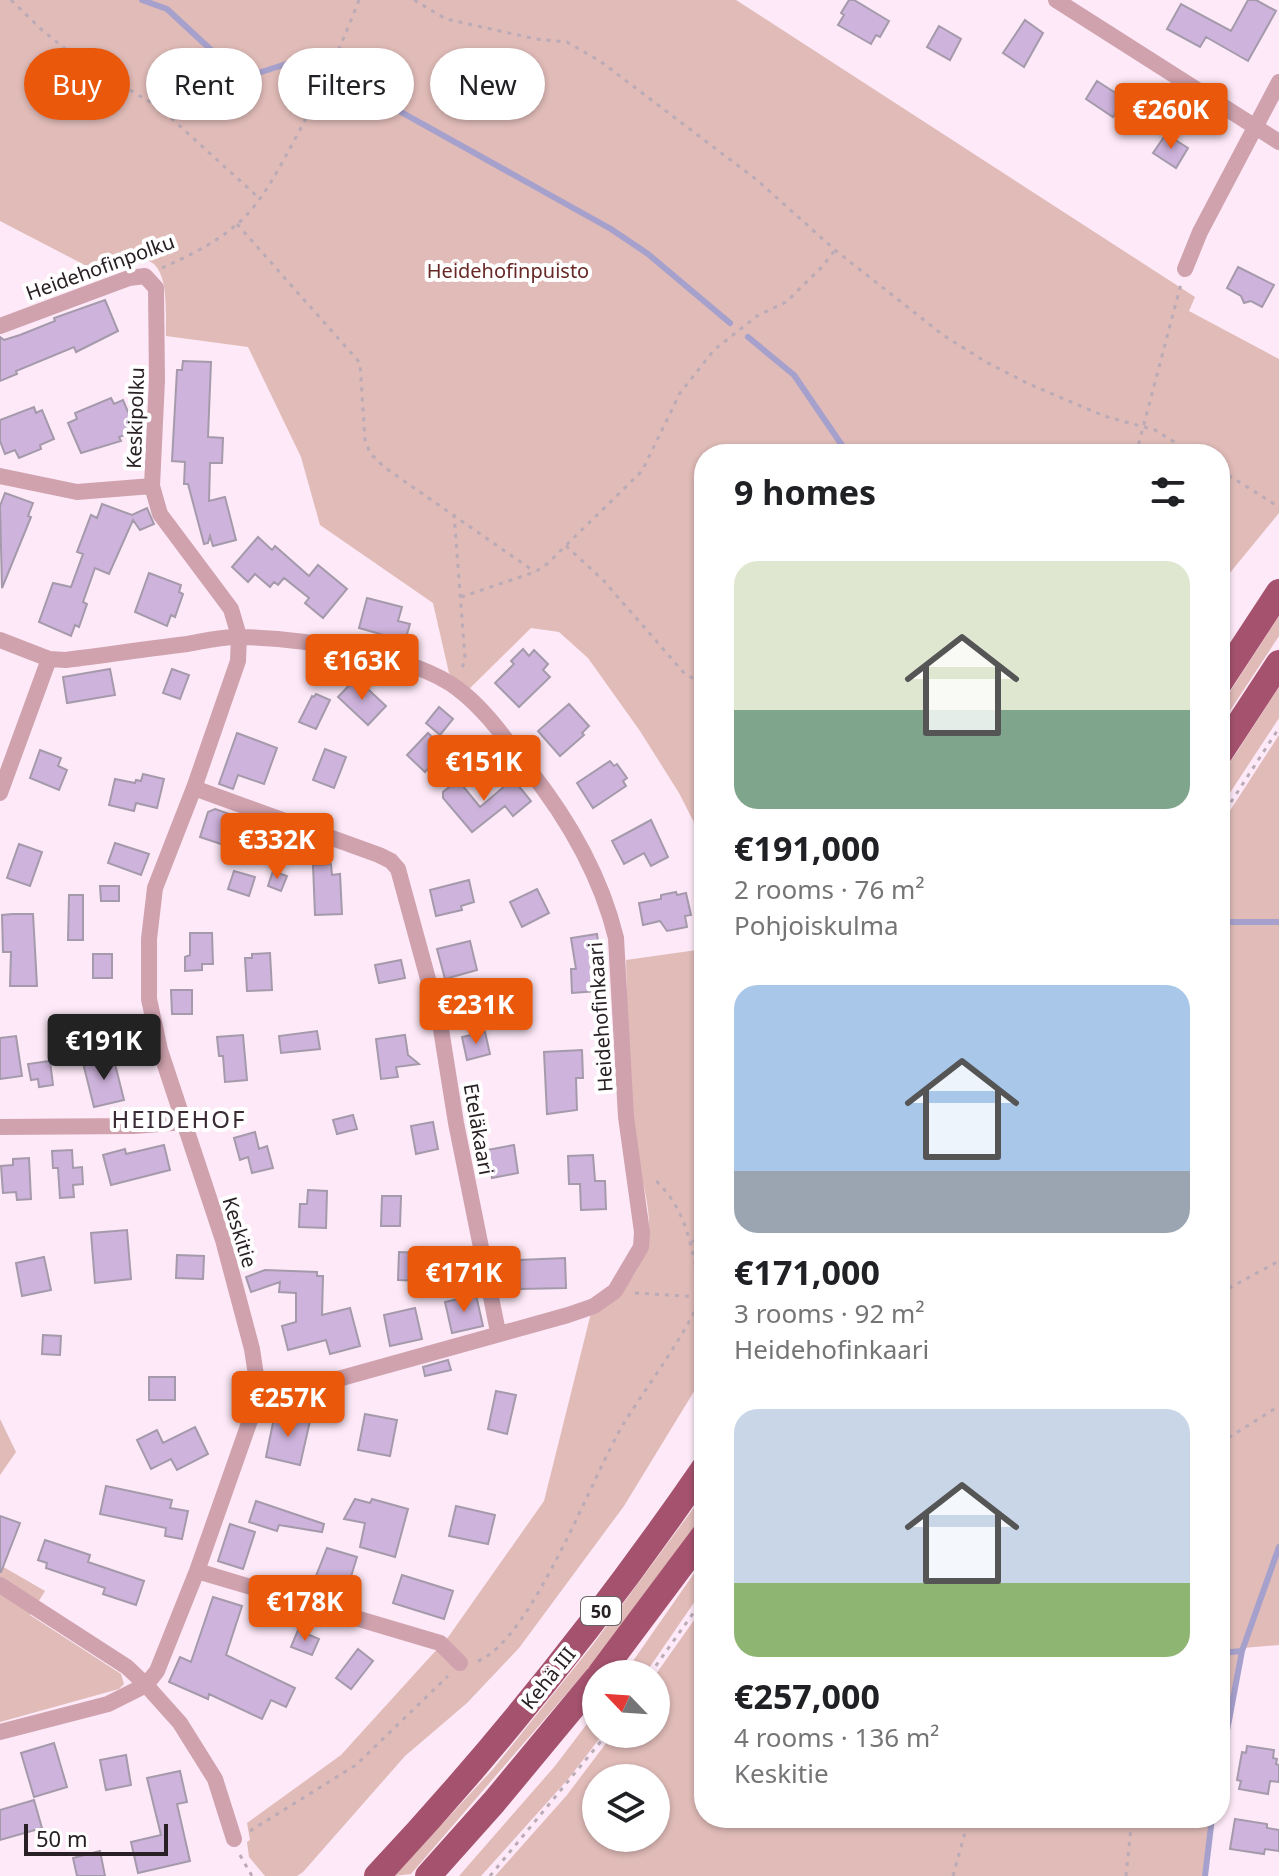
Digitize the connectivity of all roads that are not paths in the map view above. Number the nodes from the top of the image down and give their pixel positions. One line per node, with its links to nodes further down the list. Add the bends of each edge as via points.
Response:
1 (1056, 0): 3 (street)
2 (1279, 82): 3 (street)
3 (1254, 127): 4 (street); 5 (street)
4 (1279, 142)
5 (1185, 269)
6 (145, 276): 7 (street, Heidehofinpolku); 9 (street, Keskipolku, via 156,288 158,301)
7 (0, 326)
8 (0, 476): 9 (street, via 77,492)
9 (152, 486): 11 (street, Keskipolku, via 160,514 231,609)
10 (1279, 592): 15 (highway)
11 (239, 636): 13 (street, Heidehofinkaari); 17 (street, Keskitie, via 238,661); 21 (street, Heidehofinkaari, via 369,653 459,689 550,796 610,912 641,1247 615,1291 594,1306)
12 (0, 640): 13 (street, Heidehofinkaari)
13 (49, 659): 18 (street)
14 (1279, 663): 16 (highway)
15 (1230, 667)
16 (1230, 738)
17 (194, 788): 19 (street, Keskitie, via 155,888 149,939 154,1032); 21 (street, Eteläkaari, via 379,855 398,869 440,1023)
18 (0, 793)
19 (184, 1122): 20 (street); 22 (street, Keskitie, via 223,1240)
20 (0, 1127)
21 (498, 1332): 22 (street, via 277,1396)
22 (259, 1395): 25 (street, Keskitie)
23 (694, 1483): 33 (highway, Kehä III / 50, via 578,1641)
24 (694, 1548): 27 (highway, Kehä III / 50)
25 (197, 1571): 28 (street, via 440,1643); 29 (street, Keskitie, via 157,1671)
26 (0, 1585): 29 (street, via 127,1667)
27 (610, 1660)
28 (460, 1663)
29 (146, 1685): 31 (street, via 108,1704); 32 (street, via 180,1723 215,1779)
30 (582, 1696): 34 (highway, Kehä III)
31 (0, 1732)
32 (234, 1839)
33 (377, 1876)
34 (428, 1876)

